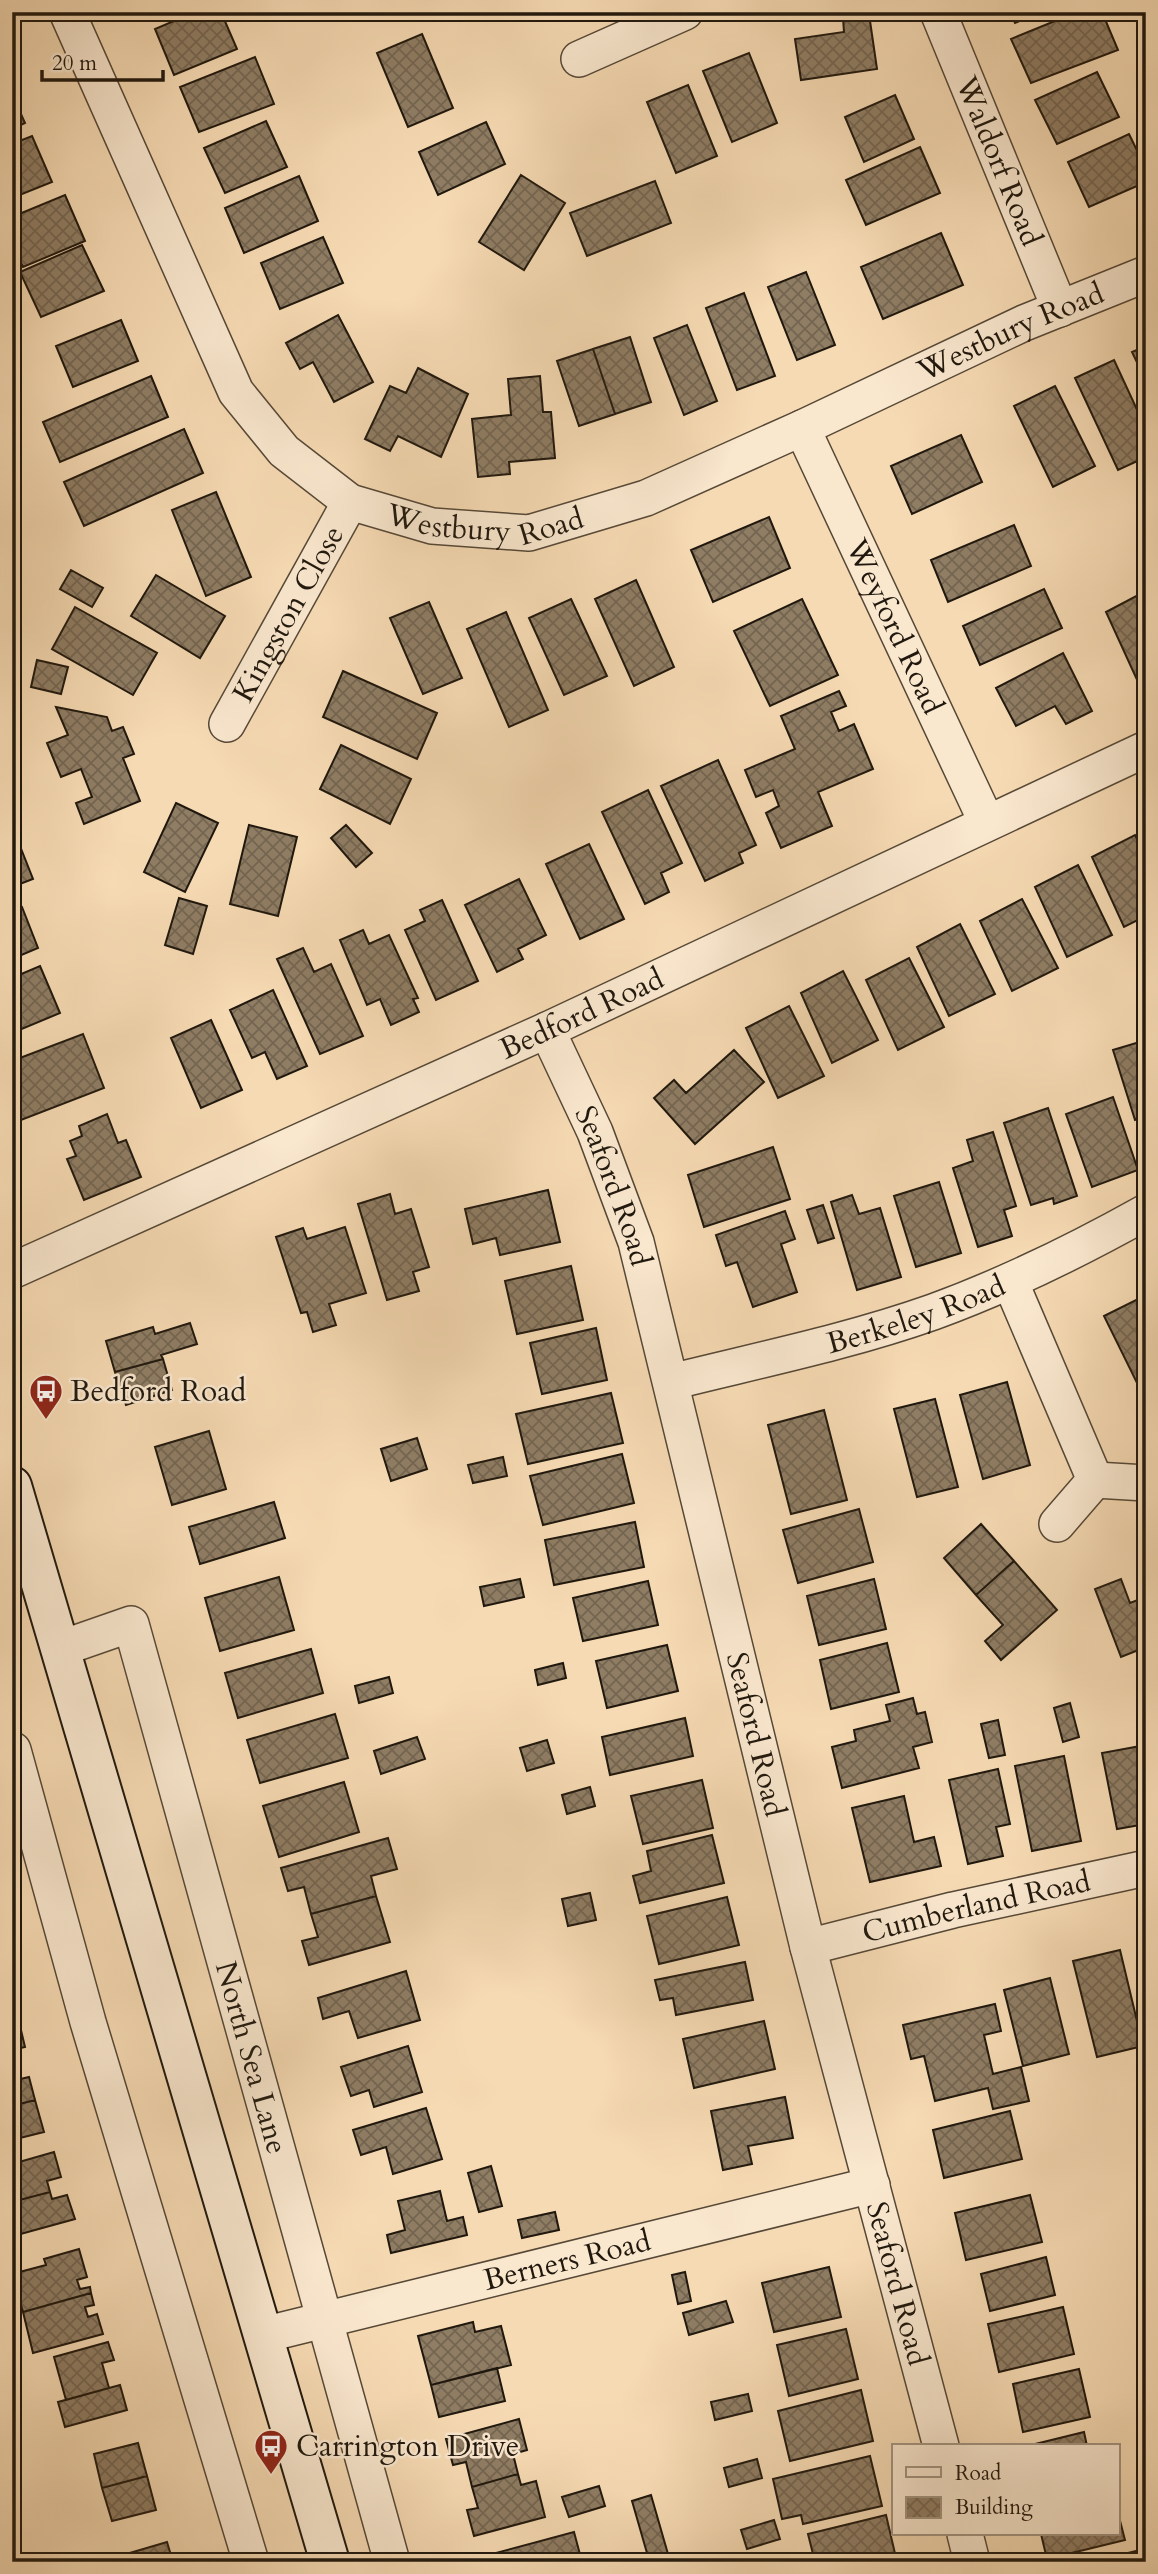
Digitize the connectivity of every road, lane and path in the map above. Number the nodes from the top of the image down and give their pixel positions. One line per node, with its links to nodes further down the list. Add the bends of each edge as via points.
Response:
1 (67, 12): 8 (street, Westbury Road, via 236,392 284,451)
2 (685, 12): 4 (street)
3 (938, 12): 6 (street, Waldorf Road)
4 (579, 59)
5 (1146, 274): 6 (street, Westbury Road)
6 (1059, 309): 7 (street, Westbury Road)
7 (802, 428): 8 (street, Westbury Road, via 646,498 528,533 432,526); 11 (street, Weyford Road)
8 (350, 502): 9 (street, Kingston Close)
9 (227, 724)
10 (1146, 749): 11 (street, Bedford Road)
11 (987, 823): 12 (street, Bedford Road)
12 (547, 1030): 14 (street, Bedford Road); 16 (street, Seaford Road, via 595,1132 636,1242)
13 (1146, 1212): 15 (street, Berkeley Road)
14 (14, 1263)
15 (1010, 1281): 16 (street, Berkeley Road, via 846,1339); 17 (street)
16 (671, 1382): 24 (street, Seaford Road)
17 (1095, 1480): 18 (street); 20 (street)
18 (1146, 1483)
19 (12, 1486): 21 (street)
20 (1057, 1524)
21 (62, 1648): 26 (street, North Sea Lane, via 131,1624); 27 (street)
22 (13, 1750): 30 (street, via 88,2022)
23 (1146, 1868): 24 (street, Cumberland Road)
24 (808, 1947): 25 (street, Seaford Road)
25 (872, 2185): 26 (street, Berners Road); 28 (street, Seaford Road)
26 (323, 2320): 27 (street, Berners Road); 32 (street, North Sea Lane)
27 (263, 2335): 31 (street)
28 (940, 2444)
29 (966, 2536): 33 (street)
30 (251, 2562)
31 (330, 2562)
32 (392, 2562)
33 (972, 2562)

